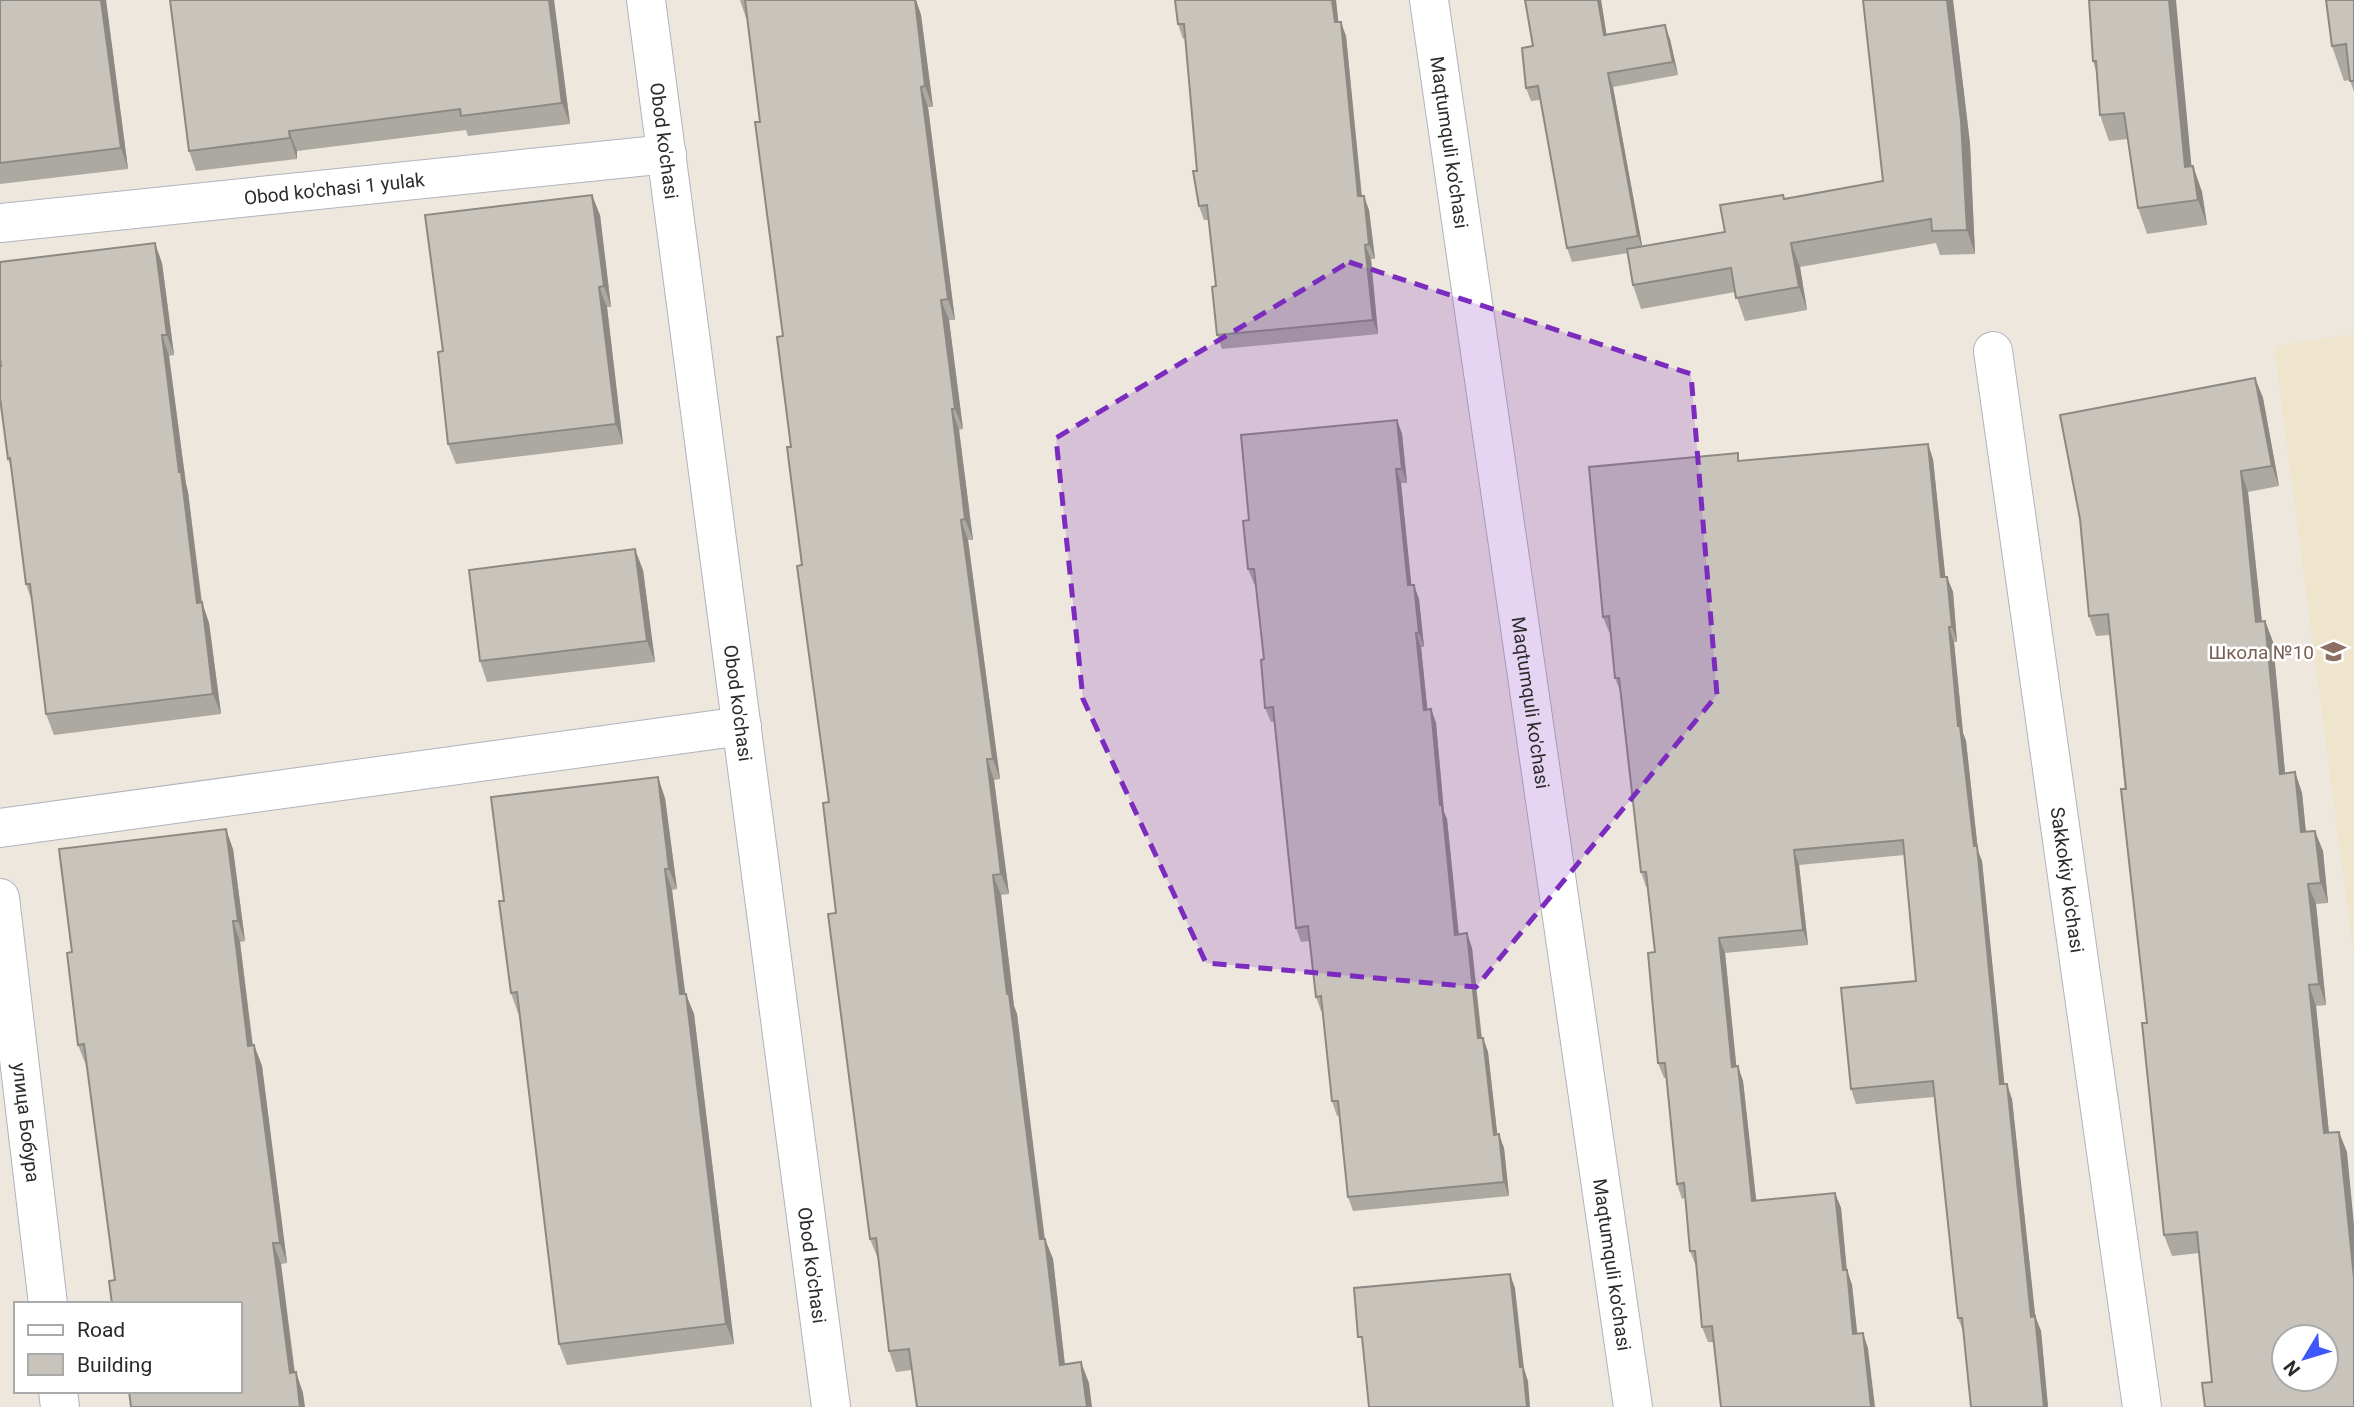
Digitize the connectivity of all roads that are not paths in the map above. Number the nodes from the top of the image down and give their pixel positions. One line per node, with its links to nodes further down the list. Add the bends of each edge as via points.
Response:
1 (646, 0): 3 (street, Obod ko'chasi)
2 (1429, 0): 11 (street, Maqtumquli ko'chasi)
3 (667, 154): 4 (street, Obod ko'chasi 1 yulak); 6 (street, Obod ko'chasi)
4 (0, 223)
5 (1993, 351): 12 (street, Sakkokiy ko'chasi)
6 (742, 726): 7 (street); 10 (street, Obod ko'chasi)
7 (0, 828)
8 (0, 898): 9 (street, улица Бобура)
9 (48, 1302)
10 (831, 1407)
11 (1633, 1407)
12 (2142, 1407)

